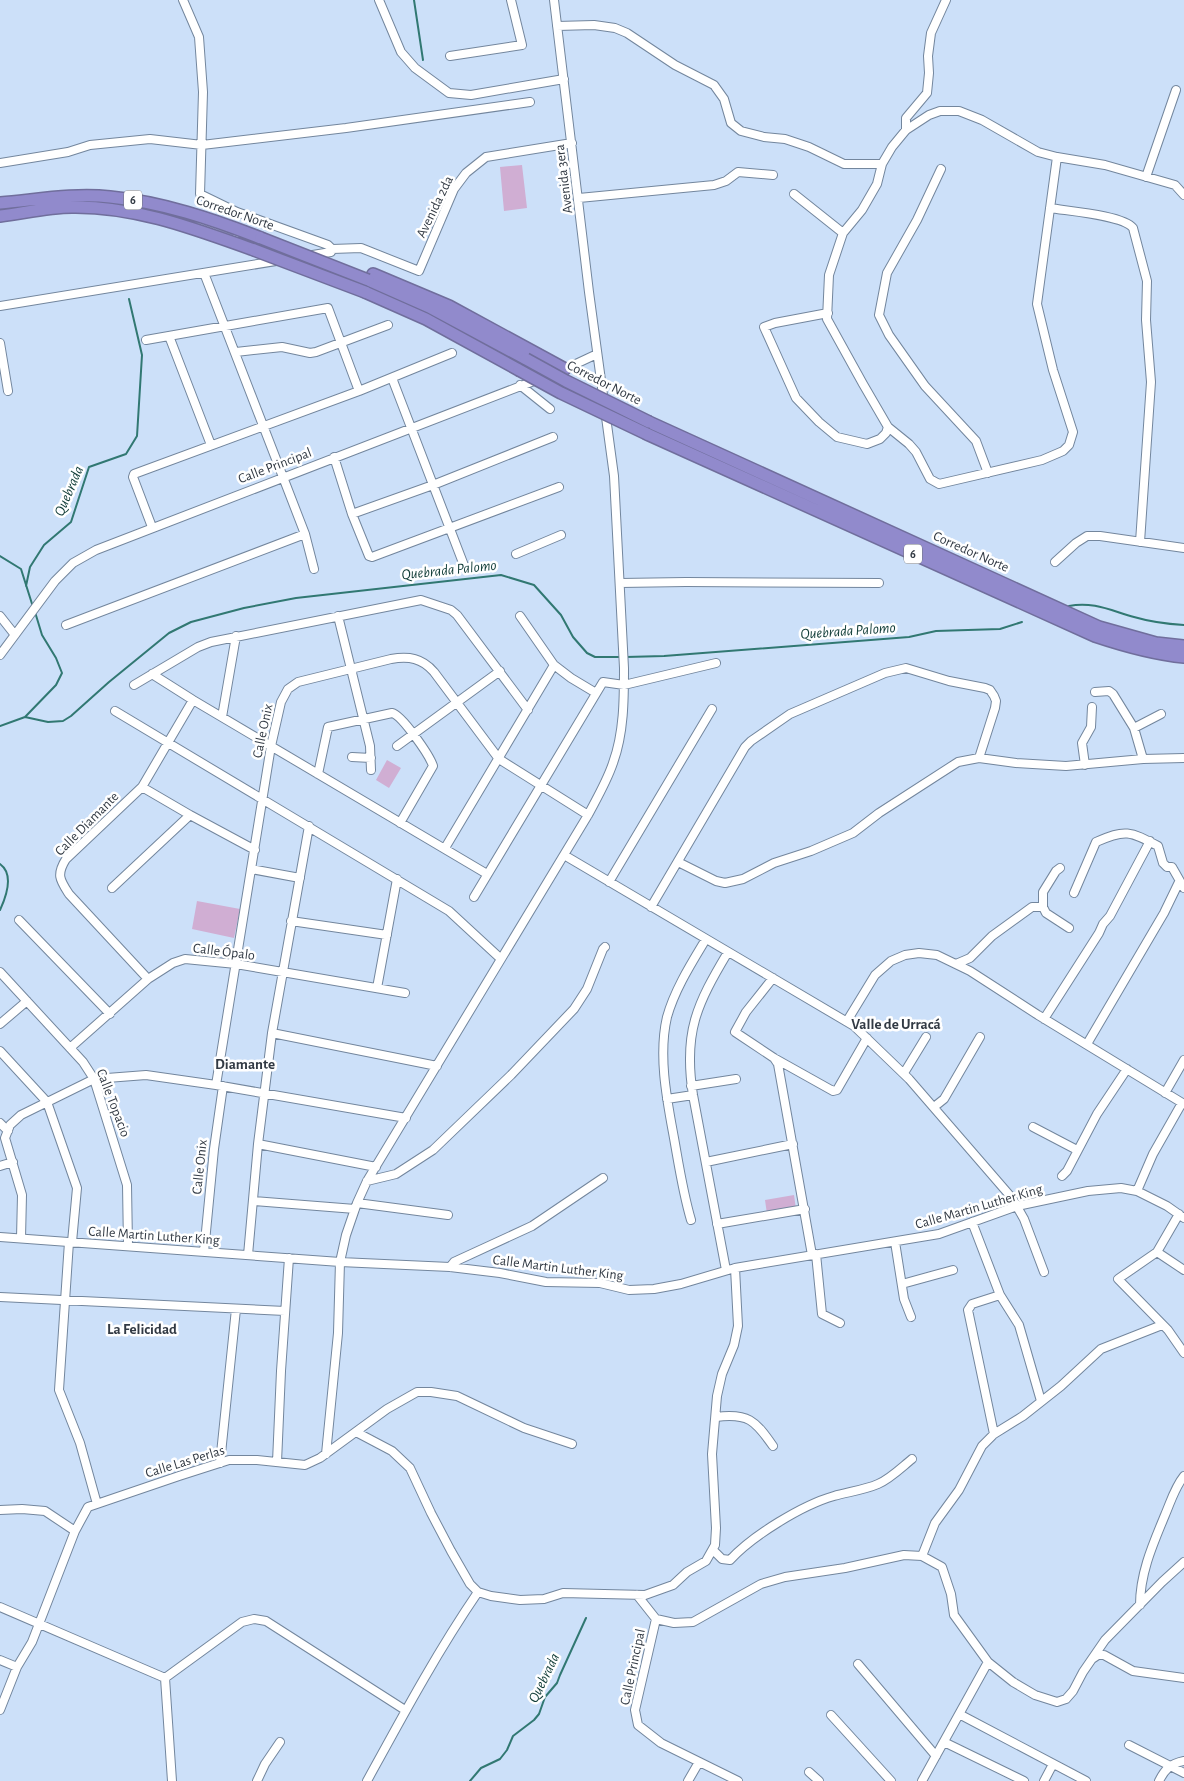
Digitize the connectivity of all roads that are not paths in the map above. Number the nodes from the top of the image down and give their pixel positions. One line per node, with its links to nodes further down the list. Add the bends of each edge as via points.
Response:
1 (183, 0): 13 (street, via 199,37 204,92)
2 (380, 0): 8 (street, via 401,52 415,68 449,93 471,95)
3 (511, 0): 7 (street, via 522,45)
4 (554, 0): 6 (street, Avenida 3era)
5 (946, 0): 11 (street, via 931,33 927,93 906,118)
6 (557, 26): 8 (street, Avenida 3era); 16 (street, via 594,25 627,33 675,65 714,85 724,100 731,123 741,131 785,139 844,164)
7 (450, 56)
8 (564, 79): 12 (street, Avenida 3era)
9 (1176, 90): 19 (street)
10 (530, 102): 13 (street)
11 (906, 130): 14 (street, via 940,111 959,111 982,120 1038,152); 16 (street)
12 (572, 144): 22 (street, Avenida 3era); 27 (street, Avenida 2da, via 486,157 466,173 454,189 419,271 361,248)
13 (202, 145): 15 (street, via 150,139 90,145 68,152); 27 (street, via 200,194)
14 (1057, 157): 19 (street, via 1105,165); 24 (street)
15 (0, 163)
16 (882, 164): 26 (street, via 862,210)
17 (941, 169): 54 (street, via 887,273 879,315 925,386 976,441)
18 (773, 175): 22 (street, via 738,172 714,185)
19 (1146, 177): 21 (street, via 1176,185)
20 (794, 194): 26 (street)
21 (1184, 195)
22 (579, 198): 40 (street, Avenida 3era)
23 (0, 203): 29 (highway, Corredor Norte / 6, bridge, via 69,196 109,197 153,204 263,235)
24 (1050, 208): 54 (street, via 1037,304 1072,432 1063,451 1042,460); 63 (street, via 1116,218 1132,228 1146,281 1151,382)
25 (0, 216): 29 (highway, Corredor Norte / 6, bridge, via 71,207 152,216 254,250)
26 (843, 233): 31 (street, via 829,275)
27 (332, 249): 28 (street, via 331,252)
28 (204, 273): 30 (street); 32 (street)
29 (369, 282): 42 (highway, via 449,306); 77 (highway, Corredor Norte / 6, bridge, via 429,307 574,386 649,422 1099,627 1156,643); 79 (highway, Corredor Norte / 6, bridge, via 426,319 561,393 647,434 1095,636 1156,654)
30 (0, 306)
31 (828, 313): 50 (street, via 828,319 862,384); 50 (street, via 764,327 796,398 836,436 867,444 880,439)
32 (225, 325): 34 (street); 37 (street, via 328,308); 38 (street)
33 (388, 325): 37 (street)
34 (169, 336): 35 (street); 52 (street)
35 (146, 340)
36 (0, 343): 41 (street)
37 (341, 343): 38 (street, via 310,353 282,347); 46 (street)
38 (236, 352): 48 (street)
39 (452, 353): 43 (street)
40 (597, 354): 42 (street, Calle Principal); 69 (street, Avenida 3era, via 614,476)
41 (2, 364): 45 (street)
42 (565, 368): 44 (street, Calle Principal)
43 (392, 378): 46 (street); 49 (street)
44 (520, 386): 47 (street); 49 (street, Calle Principal)
45 (8, 391)
46 (359, 391): 48 (street)
47 (550, 409)
48 (264, 426): 52 (street); 55 (street)
49 (412, 427): 53 (street, Calle Principal); 56 (street)
50 (888, 427): 54 (street, via 909,444 930,479 939,484)
51 (553, 437): 56 (street)
52 (211, 445): 59 (street, via 134,474)
53 (334, 457): 55 (street, Calle Principal); 58 (street)
54 (988, 473)
55 (282, 476): 59 (street, Calle Principal); 61 (street)
56 (433, 485): 58 (street); 60 (street)
57 (558, 487): 60 (street)
58 (352, 514): 60 (street, via 372,557)
59 (152, 527): 75 (street, Calle Principal, via 73,563 55,581)
60 (450, 529): 67 (street)
61 (305, 534): 68 (street); 74 (street)
62 (561, 535): 65 (street)
63 (1140, 542): 64 (street); 66 (street, via 1086,536)
64 (1184, 548)
65 (516, 554)
66 (1055, 562)
67 (465, 568)
68 (314, 570)
69 (620, 583): 70 (street); 86 (street, Avenida 3era)
70 (879, 583)
71 (0, 616): 75 (street)
72 (338, 616): 76 (street); 82 (street); 83 (street, via 417,600 427,601 454,612)
73 (520, 616): 81 (street)
74 (66, 625)
75 (15, 635): 78 (street, Calle Principal)
76 (236, 636): 84 (street, via 198,647); 96 (street)
77 (1184, 646)
78 (0, 655)
79 (1184, 657)
80 (716, 663): 86 (street)
81 (554, 664): 88 (street); 93 (street)
82 (351, 668): 90 (street, Calle Onix, via 405,657 417,659 427,664); 97 (street); 101 (street, Calle Onix, via 298,682 288,689 281,702)
83 (500, 671): 90 (street); 93 (street)
84 (152, 674): 85 (street); 89 (street)
85 (134, 685)
86 (624, 685): 88 (street, via 603,682); 116 (street, Avenida 3era, via 617,752 608,778)
87 (1095, 692): 98 (street, via 1114,694)
88 (596, 693): 112 (street)
89 (193, 700): 96 (street); 100 (street)
90 (458, 703): 99 (street); 107 (street, Calle Onix)
91 (1092, 707): 109 (street, via 1091,727 1082,743)
92 (712, 709): 129 (street)
93 (528, 710): 107 (street)
94 (115, 711): 100 (street)
95 (1161, 714): 98 (street)
96 (222, 717): 101 (street)
97 (363, 719): 99 (street, via 395,713); 104 (street); 111 (street, via 328,727)
98 (1134, 728): 108 (street)
99 (413, 735): 102 (street); 117 (street, via 433,766)
100 (169, 743): 113 (street); 114 (street)
101 (271, 746): 111 (street); 114 (street, Calle Onix)
102 (397, 746)
103 (352, 758): 104 (street)
104 (371, 758): 110 (street)
105 (979, 758): 109 (street, via 1016,764); 123 (street, via 956,763 846,837 774,863 743,880 716,881); 123 (street, via 996,701 990,690 906,668 885,673 790,714 751,741)
106 (1184, 758): 108 (street)
107 (499, 759): 112 (street, Calle Onix); 120 (street)
108 (1144, 759): 109 (street)
109 (1085, 764)
110 (371, 770)
111 (318, 774): 117 (street)
112 (541, 786): 116 (street, Calle Onix); 126 (street)
113 (142, 787): 115 (street); 149 (street, Calle Diamante, via 66,859 60,880 69,894)
114 (263, 798): 118 (street); 121 (street, Calle Onix)
115 (190, 815): 121 (street); 131 (street)
116 (588, 815): 122 (street, Avenida 3era)
117 (400, 823): 120 (street)
118 (309, 826): 127 (street); 128 (street)
119 (1150, 842): 130 (street, via 1158,846 1163,863 1172,867); 132 (street, via 1135,834 1116,833 1096,842); 154 (street, via 1110,916)
120 (445, 848): 126 (street)
121 (255, 850): 125 (street, Calle Onix)
122 (564, 855): 129 (street); 143 (street, Avenida 3era)
123 (678, 862): 135 (street)
124 (1060, 868): 134 (street, via 1043,892)
125 (251, 869): 127 (street); 144 (street, Calle Onix)
126 (487, 874): 133 (street)
127 (300, 878): 137 (street)
128 (398, 879): 139 (street); 143 (street, via 449,911)
129 (609, 882): 135 (street)
130 (1181, 885): 161 (street)
131 (112, 888)
132 (1074, 893)
133 (474, 896)
134 (1043, 907): 138 (street, via 1046,914); 145 (street, via 1032,907 992,936 970,958)
135 (652, 908): 140 (street)
136 (19, 920): 153 (street)
137 (291, 921): 139 (street); 147 (street)
138 (1069, 928)
139 (387, 935): 150 (street)
140 (706, 939): 142 (street); 175 (street, via 683,978 667,1019 664,1053)
141 (605, 947): 192 (street, via 585,994 574,1009 506,1080 433,1150 396,1174)
142 (728, 952): 148 (street); 172 (street, via 695,1017 689,1068)
143 (501, 959): 166 (street, Avenida 3era)
144 (236, 964): 147 (street, Calle Ópalo); 149 (street, Calle Ópalo, via 185,960 173,963); 171 (street, Calle Onix)
145 (956, 964): 154 (street); 155 (street, via 937,955 919,953 891,961 875,975)
146 (0, 972): 152 (street, Calle Topacio)
147 (282, 972): 150 (street, Calle Ópalo); 157 (street)
148 (773, 978): 155 (street); 164 (street, via 746,1012 735,1032)
149 (148, 979): 153 (street, Calle Ópalo)
150 (377, 988): 151 (street, Calle Ópalo)
151 (404, 993)
152 (26, 1001): 156 (street); 162 (street, Calle Topacio)
153 (110, 1014): 162 (street, Calle Ópalo)
154 (1044, 1019): 161 (street)
155 (847, 1022): 159 (street)
156 (0, 1024)
157 (272, 1032): 166 (street); 174 (street)
158 (980, 1037): 178 (street, via 944,1099)
159 (867, 1038): 164 (street, via 837,1090 833,1091); 168 (street)
160 (926, 1038): 168 (street)
161 (1087, 1044): 167 (street)
162 (70, 1048): 169 (street, Calle Topacio)
163 (0, 1051): 176 (street)
164 (774, 1058): 184 (street, via 778,1064)
165 (1184, 1060): 173 (street)
166 (437, 1066): 179 (street, Avenida 3era)
167 (1127, 1069): 173 (street); 185 (street)
168 (904, 1073): 178 (street)
169 (94, 1079): 171 (street, via 146,1075); 176 (street); 207 (street, Calle Topacio, via 127,1185)
170 (736, 1079): 172 (street)
171 (219, 1085): 174 (street); 208 (street, Calle Onix)
172 (692, 1090): 175 (street); 187 (street)
173 (1165, 1092): 177 (street)
174 (266, 1094): 179 (street); 183 (street)
175 (667, 1099): 200 (street)
176 (47, 1102): 182 (street, via 21,1115); 205 (street, via 77,1188)
177 (1183, 1104): 193 (street)
178 (934, 1107): 196 (street)
179 (406, 1118): 189 (street, Avenida 3era)
180 (0, 1123): 182 (street)
181 (1033, 1127): 185 (street)
182 (8, 1131): 186 (street, via 5,1138)
183 (258, 1144): 189 (street); 194 (street)
184 (793, 1144): 187 (street); 197 (street)
185 (1077, 1150): 190 (street)
186 (13, 1162): 188 (street); 204 (street, via 22,1194)
187 (706, 1162): 202 (street)
188 (0, 1166)
189 (376, 1167): 192 (street, Avenida 3era)
190 (1062, 1176)
191 (603, 1178): 214 (street, via 532,1226 452,1263)
192 (367, 1181): 195 (street, Avenida 3era)
193 (1137, 1191): 196 (street, Calle Martin Luther King, via 1121,1188 1088,1191); 199 (street, Calle Martin Luther King)
194 (253, 1201): 195 (street); 211 (street)
195 (356, 1206): 198 (street); 213 (street, Avenida 3era)
196 (1017, 1206): 201 (street, Calle Martin Luther King); 219 (street)
197 (805, 1209): 202 (street); 210 (street)
198 (448, 1215)
199 (1182, 1216): 209 (street)
200 (691, 1220)
201 (972, 1222): 206 (street, Calle Martin Luther King, via 939,1234); 221 (street)
202 (717, 1224): 216 (street)
203 (0, 1237): 204 (street, Calle Martin Luther King)
204 (20, 1238): 205 (street, Calle Martin Luther King)
205 (70, 1242): 207 (street, Calle Martin Luther King); 223 (street)
206 (895, 1242): 210 (street, Calle Martin Luther King); 220 (street)
207 (128, 1245): 208 (street, Calle Martin Luther King)
208 (204, 1252): 211 (street, Calle Martin Luther King)
209 (1157, 1252): 218 (street); 228 (street, via 1118,1279)
210 (814, 1254): 215 (street, Calle Martin Luther King); 227 (street, via 822,1314)
211 (248, 1255): 212 (street, Calle Martin Luther King)
212 (289, 1258): 213 (street, Calle Martin Luther King); 225 (street)
213 (340, 1262): 214 (street, Calle Martin Luther King); 236 (street, Avenida 3era, via 338,1333)
214 (450, 1267): 216 (street, Calle Martin Luther King, via 546,1282 600,1284 629,1290 681,1284)
215 (735, 1268): 216 (street, Calle Martin Luther King); 231 (street, via 738,1326 722,1374)
216 (726, 1270)
217 (953, 1270): 220 (street)
218 (1184, 1270)
219 (1044, 1272)
220 (902, 1284): 226 (street)
221 (1000, 1295): 230 (street, via 1019,1325); 233 (street, via 972,1304 968,1310)
222 (0, 1297): 223 (street)
223 (64, 1300): 224 (street); 241 (street, via 59,1390 80,1443)
224 (236, 1309): 225 (street); 239 (street)
225 (285, 1311): 238 (street)
226 (911, 1317)
227 (840, 1323)
228 (1162, 1325): 229 (street); 230 (street, via 1102,1349)
229 (1184, 1353)
230 (1042, 1400): 233 (street)
231 (716, 1417): 235 (street, via 744,1417 763,1431); 244 (street, via 712,1454 716,1528)
232 (356, 1432): 234 (street, Calle Las Perlas, via 417,1392 431,1392 457,1396 524,1428); 236 (street, Calle Las Perlas); 247 (street, via 392,1451 410,1468 451,1551)
233 (994, 1434): 245 (street, via 982,1446 935,1523)
234 (572, 1444)
235 (773, 1446)
236 (326, 1454): 238 (street, Calle Las Perlas, via 305,1465)
237 (912, 1459): 244 (street, via 880,1483 832,1496 778,1522 730,1560 722,1559)
238 (277, 1462): 239 (street, Calle Las Perlas, via 230,1460)
239 (220, 1463): 241 (street, Calle Las Perlas)
240 (1184, 1476): 249 (street, via 1146,1565)
241 (97, 1504): 243 (street, Calle Las Perlas, via 88,1508)
242 (0, 1510): 243 (street, via 45,1511)
243 (75, 1531): 252 (street, Calle Las Perlas)
244 (713, 1550): 248 (street, via 706,1561 672,1585)
245 (922, 1556): 251 (street, via 904,1555 785,1577 761,1584 693,1622 674,1623); 255 (street, via 942,1567 954,1615)
246 (1184, 1562): 249 (street)
247 (478, 1592): 248 (street, via 520,1600 544,1599 563,1593); 261 (street)
248 (637, 1595): 251 (street)
249 (1140, 1605): 253 (street, via 1105,1640)
250 (0, 1607): 252 (street)
251 (656, 1619): 269 (street, Calle Principal, via 635,1710 638,1725 660,1743)
252 (39, 1624): 257 (street, Calle Las Perlas); 258 (street)
253 (1092, 1659): 255 (street, via 1073,1691 1066,1699 1057,1702 1035,1695); 259 (street, via 1104,1655 1133,1671)
254 (0, 1660): 257 (street)
255 (988, 1662): 263 (street)
256 (858, 1664): 267 (street)
257 (17, 1667): 260 (street, Calle Las Perlas)
258 (165, 1678): 261 (street, via 242,1622 260,1620); 274 (street)
259 (1184, 1678)
260 (0, 1710)
261 (405, 1710): 276 (street)
262 (831, 1714): 280 (street)
263 (959, 1714): 265 (street); 270 (street)
264 (280, 1742): 275 (street)
265 (944, 1742): 267 (street); 282 (street)
266 (1129, 1745): 271 (street)
267 (936, 1756): 281 (street)
268 (1184, 1761): 271 (street)
269 (699, 1762): 277 (street); 278 (street, Calle Principal)
270 (1053, 1764): 283 (street); 284 (street)
271 (1169, 1765): 273 (street); 285 (street)
272 (809, 1772): 279 (street)
273 (1184, 1773)
274 (172, 1781)
275 (257, 1781)
276 (367, 1781)
277 (688, 1781)
278 (738, 1781)
279 (818, 1781)
280 (891, 1781)
281 (922, 1781)
282 (1024, 1781)
283 (1044, 1781)
284 (1086, 1781)
285 (1159, 1781)

